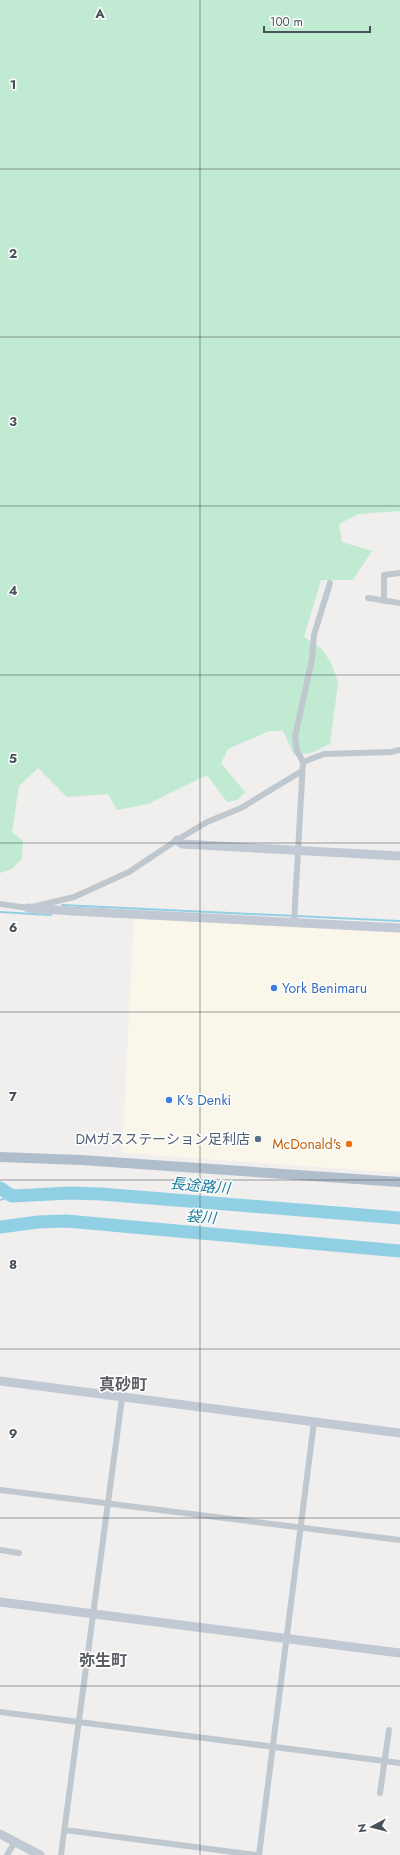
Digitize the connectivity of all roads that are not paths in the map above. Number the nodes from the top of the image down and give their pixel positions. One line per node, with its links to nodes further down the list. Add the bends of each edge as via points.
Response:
1 (400, 573): 4 (street, via 384,575)
2 (330, 583): 7 (street, via 314,635 312,660 295,737 297,751)
3 (368, 598): 4 (street)
4 (384, 601): 5 (street)
5 (400, 603)
6 (400, 750): 7 (street, via 324,754)
7 (303, 762): 8 (street)
8 (302, 771): 9 (street, via 240,808 207,822); 10 (street)
9 (177, 840): 10 (street, via 182,844); 13 (street, via 113,881 74,897)
10 (297, 850): 11 (street); 14 (street)
11 (400, 856)
12 (0, 904): 13 (street)
13 (28, 908): 14 (street)
14 (294, 923): 15 (street)
15 (400, 928)
16 (0, 1157): 17 (main road, via 81,1160)
17 (400, 1182)
18 (0, 1382): 19 (street)
19 (122, 1398): 20 (street); 23 (street)
20 (314, 1422): 21 (street); 24 (street)
21 (400, 1433)
22 (0, 1490): 23 (street)
23 (108, 1504): 24 (street); 29 (street)
24 (302, 1528): 25 (street); 30 (street)
25 (400, 1540)
26 (0, 1550): 27 (street)
27 (19, 1553)
28 (0, 1602): 29 (street)
29 (94, 1614): 30 (street); 33 (street)
30 (287, 1639): 31 (street); 35 (street)
31 (400, 1653)
32 (0, 1712): 33 (street)
33 (79, 1722): 35 (street); 39 (street)
34 (389, 1730): 36 (street)
35 (273, 1747): 36 (street); 45 (street)
36 (385, 1761): 37 (street); 38 (street)
37 (400, 1763)
38 (380, 1793)
39 (65, 1830): 44 (street); 45 (street)
40 (0, 1834): 41 (street)
41 (15, 1842): 42 (street); 43 (street)
42 (7, 1855)
43 (40, 1855)
44 (61, 1855)
45 (258, 1855)

